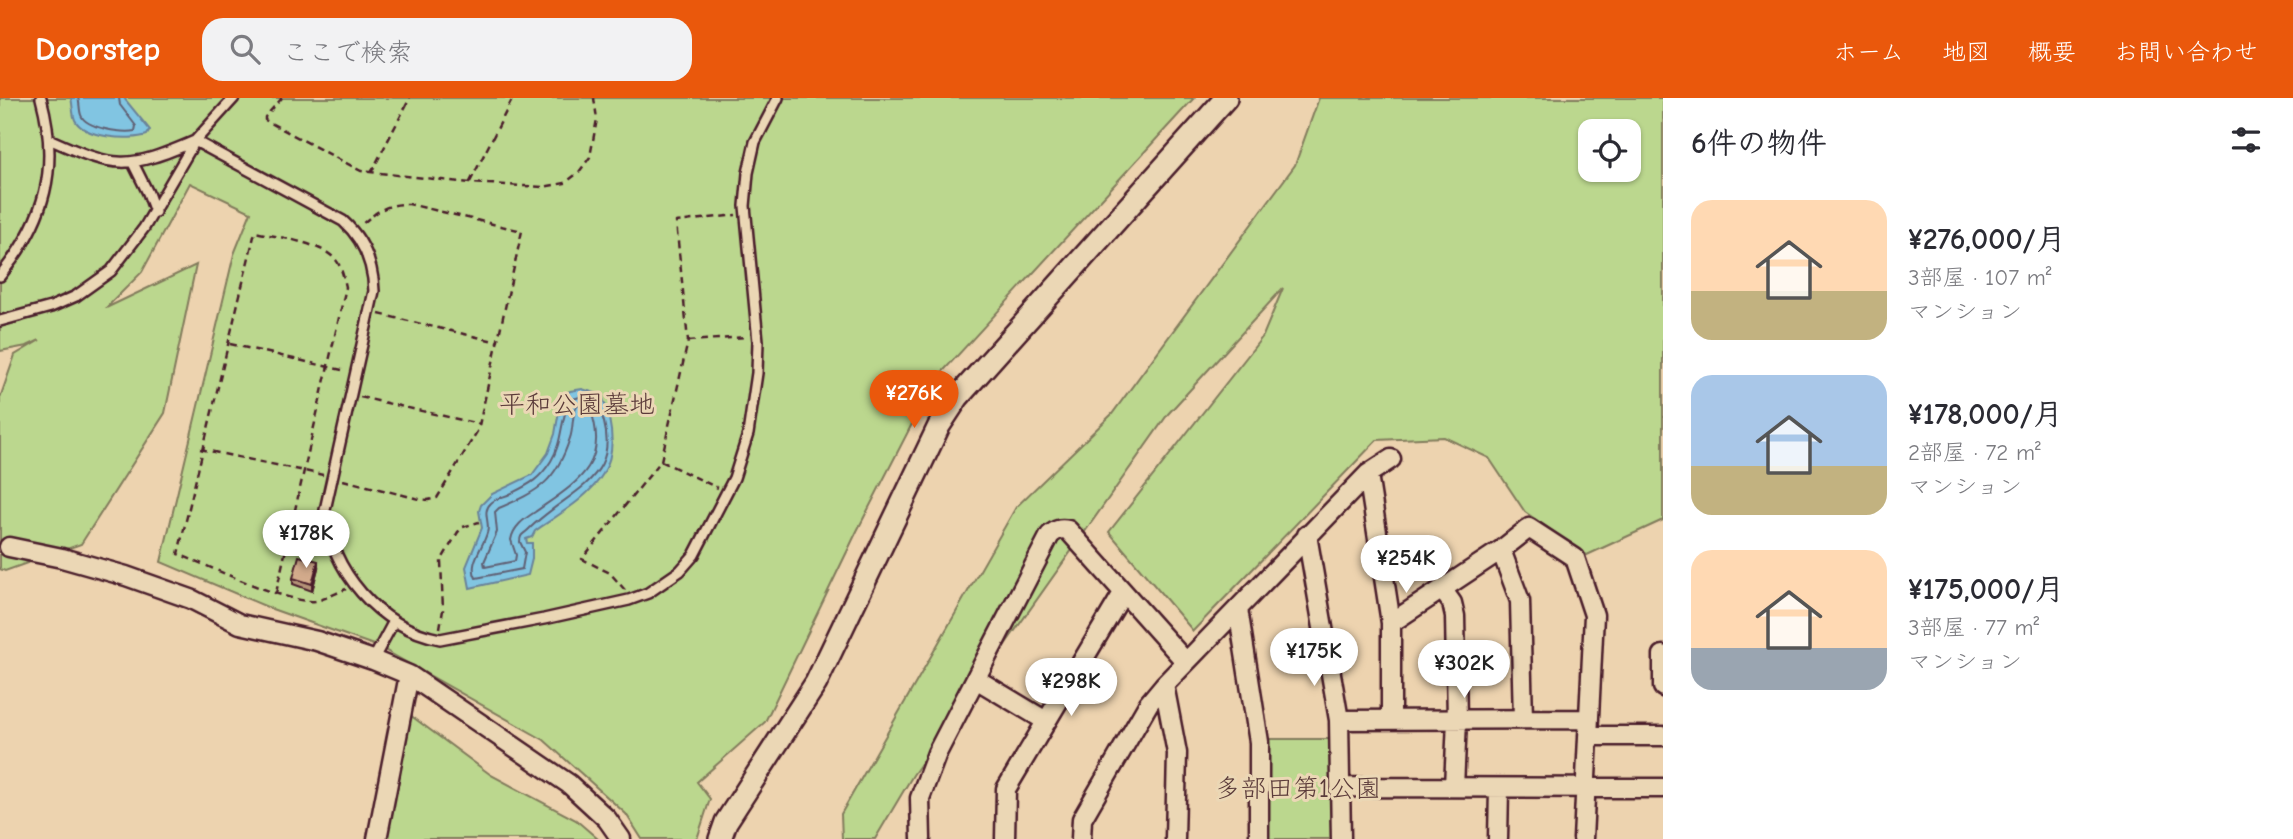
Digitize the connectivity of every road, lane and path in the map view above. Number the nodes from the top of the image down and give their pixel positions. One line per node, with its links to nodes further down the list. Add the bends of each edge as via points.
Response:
1 (41, 98): 9 (lane)
2 (234, 98): 10 (lane)
3 (282, 98): 12 (path, via 265,120)
4 (410, 98): 12 (path)
5 (513, 98): 13 (path)
6 (594, 98): 13 (path, via 597,119 590,157 565,183 543,187)
7 (778, 98): 15 (lane, via 755,142)
8 (1226, 98): 71 (street, via 958,397 939,426 816,682 726,822)
9 (50, 139): 11 (lane, via 92,158); 17 (lane, via 47,179 34,226)
10 (195, 142): 11 (lane); 14 (lane); 16 (lane, via 343,220)
11 (133, 163): 14 (lane)
12 (370, 173): 13 (path)
13 (470, 183)
14 (155, 212): 19 (lane, via 127,253 97,283 51,307)
15 (746, 214): 20 (lane); 21 (path, via 676,222)
16 (355, 231): 18 (lane, via 374,276); 22 (path, via 392,204 522,231)
17 (0, 276)
18 (370, 312): 22 (path); 25 (lane)
19 (0, 321)
20 (758, 337): 21 (path); 34 (lane, via 752,411)
21 (688, 341): 30 (path)
22 (498, 342): 27 (path)
23 (229, 343): 24 (path); 24 (path, via 255,232 304,243 336,259 346,286); 43 (path, via 178,554)
24 (327, 367): 25 (path); 31 (path)
25 (356, 374): 26 (lane)
26 (351, 395): 27 (path); 33 (lane)
27 (480, 424): 33 (path, via 437,498 419,499)
28 (200, 449): 31 (path)
29 (1391, 459): 32 (street)
30 (661, 461): 35 (path); 45 (path, via 582,559 610,573)
31 (303, 471): 33 (path); 43 (path)
32 (1368, 474): 38 (street); 48 (street)
33 (332, 477): 41 (lane, via 325,510 327,529)
34 (734, 478): 35 (lane); 36 (lane, via 735,490 725,509)
35 (727, 493): 36 (lane)
36 (717, 513): 45 (lane, via 680,571)
37 (479, 522): 49 (path, via 458,532 441,561)
38 (1307, 535): 46 (street); 58 (street)
39 (9, 547): 51 (street, via 126,576 191,599 240,624)
40 (1501, 550): 42 (street); 57 (street, via 1520,601); 62 (street, via 1528,527 1575,558 1594,615)
41 (354, 585): 43 (path, via 314,601); 47 (lane)
42 (1442, 589): 48 (street); 60 (street, via 1455,616)
43 (276, 593)
44 (1123, 593): 52 (street); 54 (street, via 1068,530 1056,531); 61 (street)
45 (629, 600): 49 (lane)
46 (1238, 609): 52 (street); 76 (street, via 1259,742)
47 (394, 621): 49 (lane); 51 (lane)
48 (1391, 623): 59 (street)
49 (440, 639)
50 (1663, 655): 56 (street)
51 (373, 660): 53 (street)
52 (1185, 661): 55 (street)
53 (409, 675): 69 (street); 70 (street, via 569,784)
54 (976, 679): 61 (street); 72 (street, via 937,753 920,798)
55 (1164, 685): 74 (street, via 1082,819); 75 (street, via 1177,753)
56 (1663, 687)
57 (1523, 719): 60 (street); 62 (street)
58 (1339, 720): 59 (street); 64 (street)
59 (1391, 720): 60 (street)
60 (1457, 720): 65 (street)
61 (1046, 721): 73 (street, via 1006,789)
62 (1588, 727): 63 (street); 67 (street)
63 (1663, 736)
64 (1341, 787): 65 (street); 77 (street)
65 (1454, 787): 66 (street)
66 (1499, 788): 67 (street); 78 (street)
67 (1586, 788): 68 (street); 79 (street)
68 (1663, 788)
69 (377, 839)
70 (621, 839)
71 (720, 839)
72 (921, 839)
73 (1005, 839)
74 (1081, 839)
75 (1175, 839)
76 (1259, 839)
77 (1341, 839)
78 (1498, 839)
79 (1583, 839)

